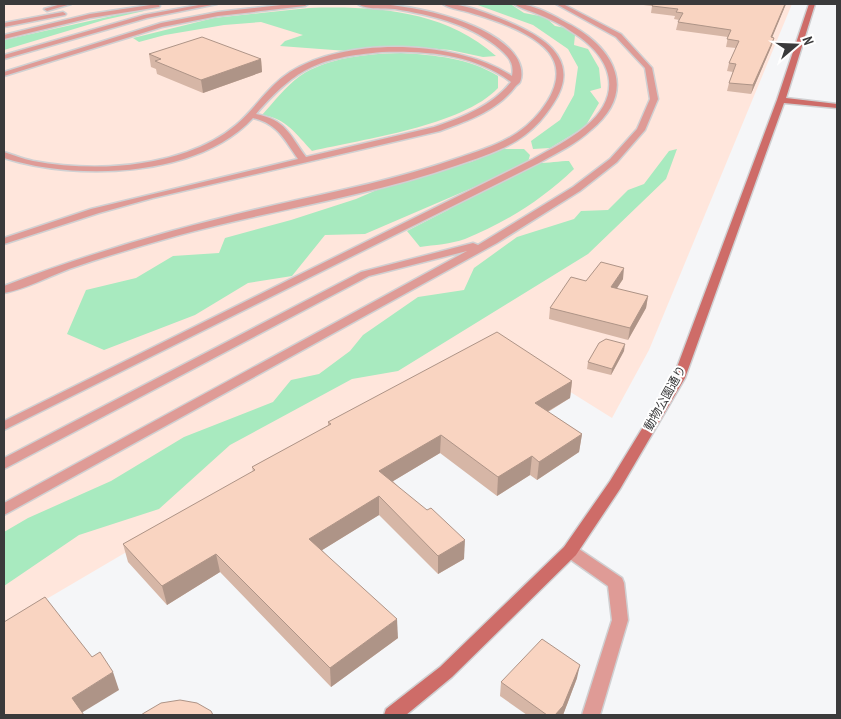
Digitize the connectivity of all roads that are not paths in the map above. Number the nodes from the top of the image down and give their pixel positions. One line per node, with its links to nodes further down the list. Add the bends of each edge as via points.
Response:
1 (68, 4): 12 (street)
2 (116, 4): 11 (street)
3 (179, 4): 14 (street, via 108,13)
4 (214, 4): 15 (street, via 146,16)
5 (305, 4): 16 (street, via 225,13 161,25)
6 (362, 4): 17 (street, via 424,12 471,28 511,53 518,66)
7 (446, 4): 25 (street, via 508,24 542,43 557,58 560,85 536,121 522,134 478,154 407,179 183,230)
8 (517, 4): 26 (street, via 579,32 593,43 612,67 611,100 587,130 536,161)
9 (559, 4): 24 (street, via 591,17 629,42 652,74 656,89 654,106 632,143 616,159 567,196)
10 (812, 4): 18 (street, 動物公園通り)
11 (75, 12): 12 (street); 13 (street)
12 (4, 23)
13 (4, 30)
14 (4, 36)
15 (4, 57)
16 (4, 74)
17 (516, 82): 20 (street, via 482,62 448,53 408,50 351,54 315,62 289,76); 22 (street, via 491,106 452,124)
18 (781, 100): 19 (street); 29 (street, 動物公園通り, via 679,378 615,485)
19 (837, 106)
20 (250, 115): 21 (street, via 239,127 207,146 168,160 141,165 92,170 56,169 35,166); 22 (street, via 277,124)
21 (4, 155)
22 (304, 160): 23 (street, via 150,196)
23 (4, 241)
24 (493, 241): 27 (street, via 365,274); 28 (street)
25 (4, 290)
26 (4, 426)
27 (4, 464)
28 (4, 510)
29 (570, 550): 30 (street, 動物公園通り, via 446,672); 31 (street, via 616,583 620,620)
30 (393, 715)
31 (591, 715)

